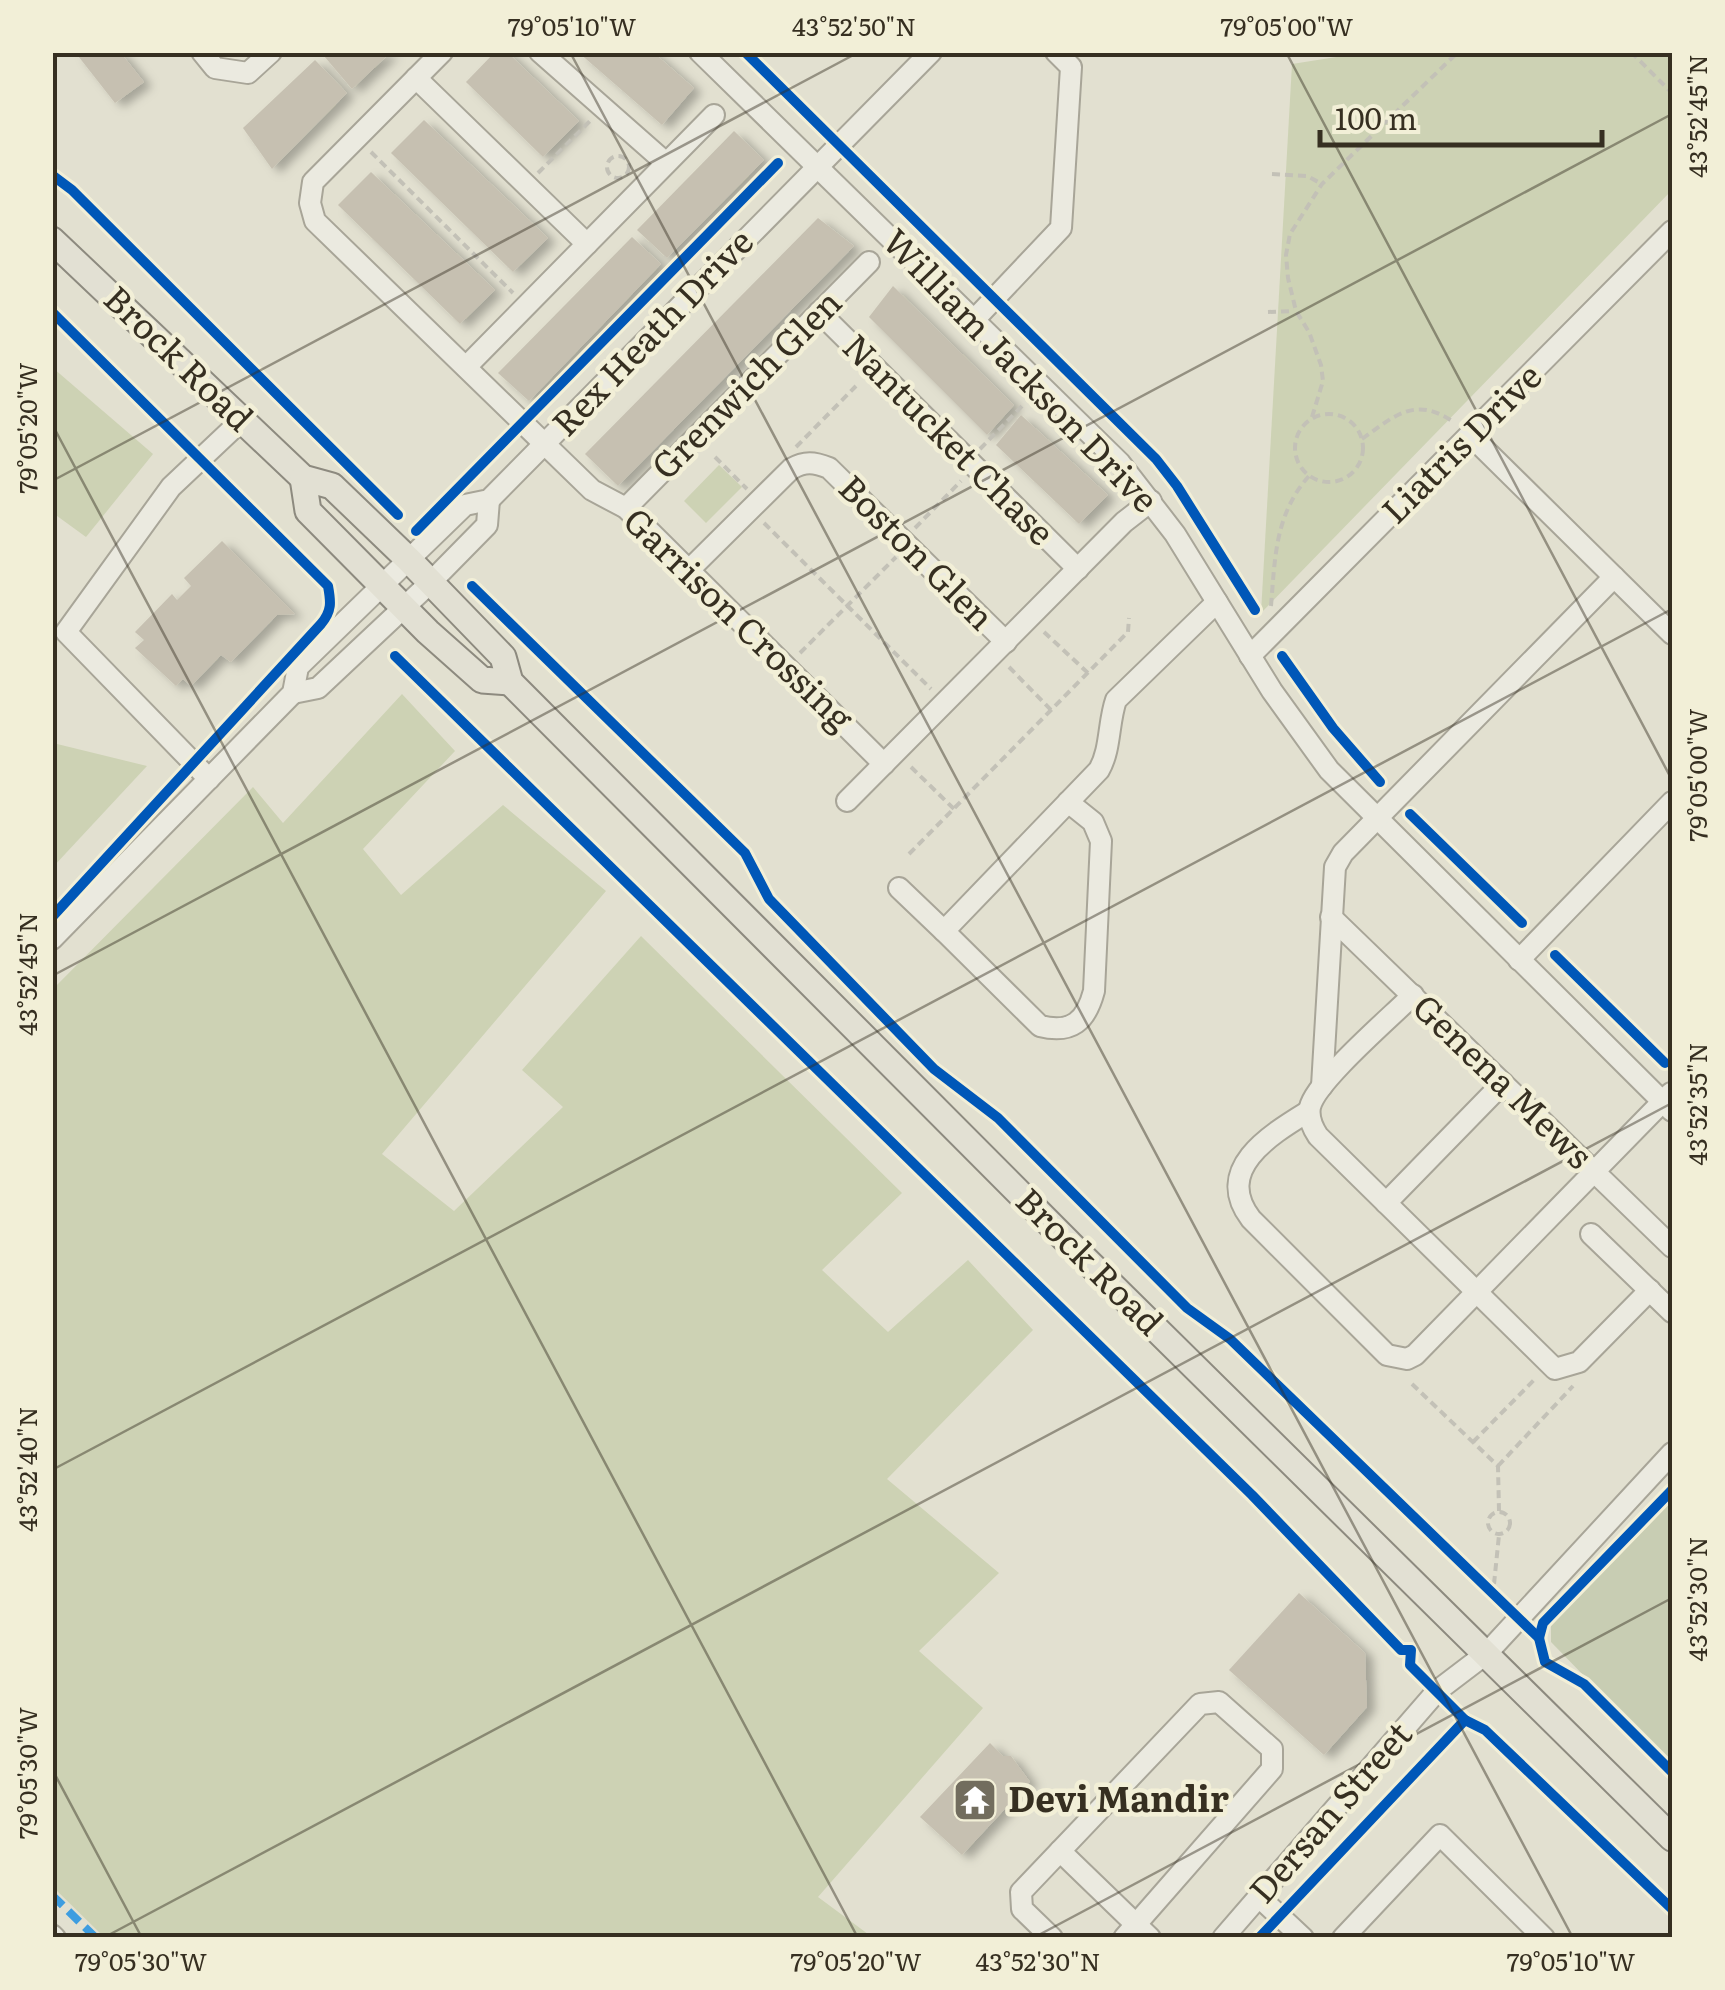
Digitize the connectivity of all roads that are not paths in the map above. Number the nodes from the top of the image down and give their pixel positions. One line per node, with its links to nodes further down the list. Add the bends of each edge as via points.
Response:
1 (271, 52): 7 (street, via 248,73)
2 (442, 52): 8 (street, Garrison Crossing)
3 (540, 52): 10 (street)
4 (700, 52): 11 (street, William Jackson Drive)
5 (931, 52): 11 (street, Rex Heath Drive)
6 (1056, 52): 17 (street, via 1070,67 1061,228)
7 (208, 60)
8 (416, 78): 14 (street); 18 (street, Garrison Crossing, via 313,182 310,202 316,221)
9 (714, 115): 10 (street)
10 (666, 163): 14 (street)
11 (817, 165): 17 (street, William Jackson Drive); 21 (street, Rex Heath Drive)
12 (1672, 231): 20 (street, Liatris Drive)
13 (52, 240): 19 (main road, Brock Road)
14 (587, 244): 18 (street)
15 (868, 262): 16 (street, Grenwich Glen)
16 (819, 312): 25 (street, Grenwich Glen); 27 (street, Nantucket Chase)
17 (974, 320): 24 (street, William Jackson Drive)
18 (466, 367): 21 (street, Garrison Crossing)
19 (242, 420): 22 (main road, Brock Road); 40 (street, via 172,487 66,632)
20 (1471, 436): 29 (street); 36 (street, Liatris Drive)
21 (544, 444): 23 (street, Rex Heath Drive); 25 (street, Garrison Crossing, via 599,496)
22 (302, 478): 26 (main road, Brock Road, via 332,486); 31 (main road, Brock Road, via 308,510)
23 (490, 500): 26 (street, Rex Heath Drive, via 465,506); 30 (street, Rex Heath Drive, via 487,525)
24 (1151, 501): 27 (street); 32 (street, William Jackson Drive)
25 (626, 508): 28 (street, Garrison Crossing)
26 (409, 560): 30 (main road, Brock Road); 31 (street, Rex Heath Drive)
27 (1078, 569): 35 (street)
28 (689, 570): 35 (street, Boston Glen, via 791,468 815,463 829,468); 39 (street, Garrison Crossing)
29 (1614, 577): 34 (street); 44 (street)
30 (430, 583): 33 (street, Rex Heath Drive); 37 (main road, Brock Road, via 503,657)
31 (382, 586): 33 (main road, Brock Road); 38 (street, Rex Heath Drive, via 298,667)
32 (1217, 602): 36 (street, William Jackson Drive); 42 (street, via 1116,700 1107,757)
33 (404, 608): 37 (main road, Brock Road, via 482,680); 38 (street, Rex Heath Drive, via 318,688)
34 (1672, 634)
35 (1005, 652): 39 (street, via 946,702)
36 (1250, 656): 44 (street, William Jackson Drive, via 1329,770)
37 (510, 682): 63 (main road, Brock Road)
38 (292, 694): 40 (street)
39 (895, 763): 41 (street)
40 (209, 778): 48 (street)
41 (847, 802)
42 (1068, 802): 47 (street); 47 (street, via 1093,822 1101,841 1088,1014 1071,1026 1040,1026)
43 (1672, 802): 49 (street)
44 (1378, 820): 46 (street, via 1335,868); 49 (street, William Jackson Drive)
45 (899, 888): 47 (street)
46 (1332, 918): 50 (street, Genena Mews); 52 (street)
47 (944, 931)
48 (52, 939)
49 (1519, 960): 53 (street, William Jackson Drive)
50 (1413, 995): 51 (street, Genena Mews); 52 (street)
51 (1503, 1083): 55 (street, Genena Mews); 56 (street)
52 (1322, 1086): 54 (street)
53 (1669, 1101): 55 (street)
54 (1309, 1111): 56 (street, via 1318,1136); 59 (street, via 1276,1131 1244,1166 1236,1187 1251,1220 1387,1355 1415,1355)
55 (1594, 1170): 58 (street, Genena Mews); 59 (street)
56 (1386, 1203): 59 (street)
57 (1591, 1234): 60 (street)
58 (1672, 1247)
59 (1476, 1290): 60 (street, via 1555,1368 1578,1362)
60 (1650, 1290): 61 (street)
61 (1672, 1312)
62 (1672, 1453): 63 (street)
63 (1487, 1653): 64 (main road, Brock Road); 66 (street, Dersan Street, via 1437,1691)
64 (1672, 1838)
65 (1060, 1850): 67 (street); 67 (street, via 1200,1704 1219,1702 1272,1749 1272,1769); 68 (street, via 1021,1892 1022,1910)
66 (1258, 1897): 69 (street, Dersan Street); 70 (street)
67 (1137, 1933)
68 (1052, 1938)
69 (1223, 1938)
70 (1302, 1938)
71 (1342, 1938): 72 (street, via 1440,1835)
72 (1544, 1938)

